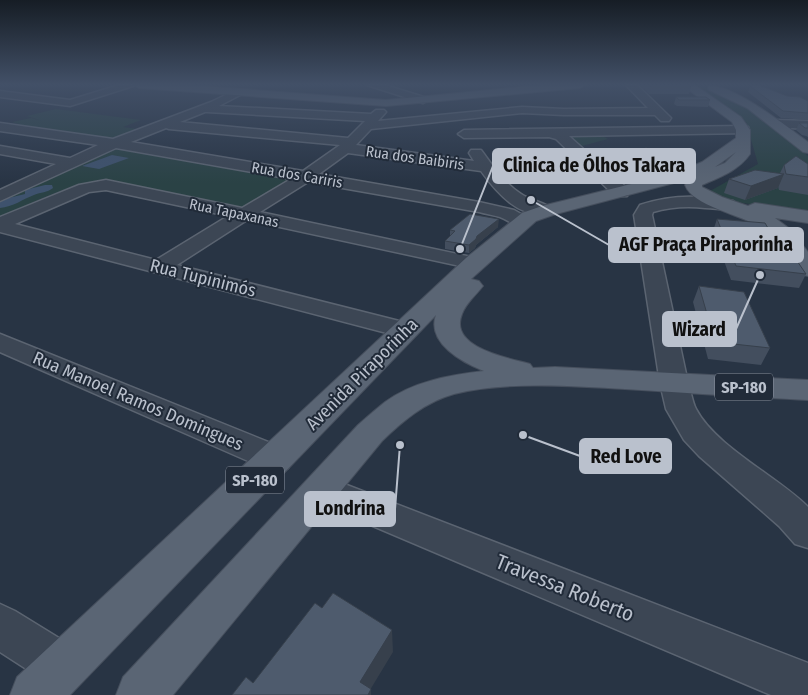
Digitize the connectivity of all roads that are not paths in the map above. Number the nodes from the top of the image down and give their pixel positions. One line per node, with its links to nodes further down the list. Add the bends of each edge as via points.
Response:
1 (183, 117): 13 (street)
2 (313, 117): 11 (street)
3 (375, 117): 11 (street)
4 (460, 117): 9 (street)
5 (664, 117): 16 (street)
6 (734, 117): 21 (main road)
7 (767, 117): 12 (main road)
8 (15, 118): 10 (street)
9 (447, 119): 11 (street); 19 (street)
10 (0, 122)
11 (372, 122): 24 (street)
12 (777, 124): 14 (street); 25 (main road)
13 (164, 125): 23 (street); 24 (street, Rua dos Baibiris)
14 (808, 125)
15 (0, 127): 23 (street, Rua dos Cariris)
16 (678, 131): 18 (street); 21 (street)
17 (609, 132): 18 (street); 20 (street); 22 (street)
18 (650, 132): 22 (street)
19 (464, 134): 20 (street); 29 (street)
20 (559, 134): 27 (street)
21 (743, 135): 25 (main road, via 774,134); 33 (main road, Avenida Piraporinha / SP-180, via 695,172); 36 (main road, via 743,154 738,160 693,185 695,190)
22 (624, 138): 27 (street)
23 (113, 144): 28 (street); 30 (street, Rua dos Cariris)
24 (348, 145): 29 (street, Rua dos Baibiris); 30 (street)
25 (804, 146)
26 (0, 150): 28 (street)
27 (577, 152): 33 (street)
28 (73, 162): 32 (street)
29 (486, 168): 34 (street)
30 (305, 177): 37 (street, Rua dos Cariris); 39 (street)
31 (0, 179): 32 (street)
32 (26, 184): 35 (street)
33 (622, 192): 38 (main road, Avenida Piraporinha / SP-180)
34 (510, 195): 37 (street, Rua dos Cariris, via 508,205); 38 (street, via 528,207)
35 (0, 196)
36 (727, 205): 40 (main road); 47 (main road, via 760,217 780,230); 51 (street, via 671,202 646,209 643,215)
37 (480, 207): 41 (street, Rua dos Cariris, via 508,214)
38 (549, 210): 41 (main road, Avenida Piraporinha / SP-180)
39 (243, 215): 42 (street, Rua Tapaxanas, via 100,185 84,188); 45 (street, Rua Tapaxanas); 46 (street)
40 (808, 217)
41 (521, 222): 45 (main road, Avenida Piraporinha / SP-180)
42 (0, 225): 46 (street, Rua Tupinimós)
43 (808, 232): 44 (main road, via 804,242)
44 (808, 249)
45 (474, 263): 48 (main road, Avenida Piraporinha / SP-180); 50 (main road, via 473,283 453,307 447,320 446,327 452,338 472,356 487,363)
46 (159, 267): 48 (street, Rua Tupinimós)
47 (808, 269)
48 (406, 330): 53 (main road, Avenida Piraporinha / SP-180)
49 (0, 342): 53 (street, Rua Manoel Ramos Domingues)
50 (555, 376): 51 (main road, SP-180); 54 (main road, SP-180, via 466,382 420,396 397,409 370,433)
51 (674, 383): 52 (main road, SP-180); 55 (street, via 681,409 695,432)
52 (808, 390)
53 (276, 459): 57 (main road, Avenida Piraporinha / SP-180)
54 (321, 489): 58 (street, Travessa Roberto); 59 (main road, SP-180)
55 (808, 532)
56 (0, 626): 57 (street)
57 (49, 681)
58 (808, 687)
59 (142, 695)

